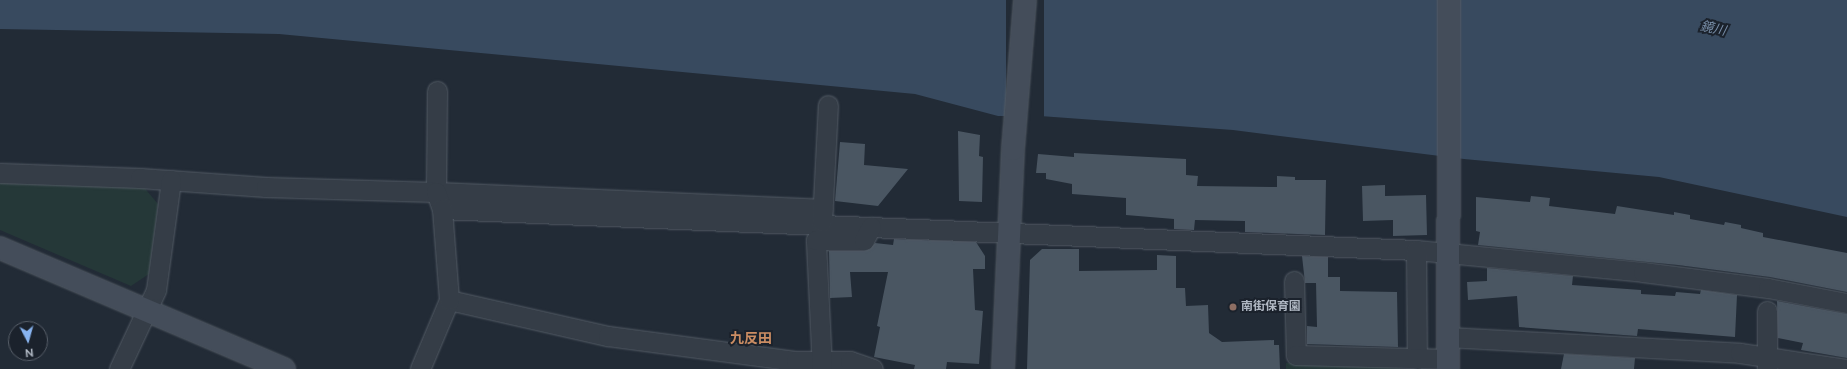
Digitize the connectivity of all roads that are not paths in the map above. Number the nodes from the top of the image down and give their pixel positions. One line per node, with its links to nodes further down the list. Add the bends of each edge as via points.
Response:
1 (1025, 0): 10 (street)
2 (1448, 0): 13 (street)
3 (437, 91): 7 (street)
4 (828, 105): 8 (street)
5 (0, 173): 6 (street)
6 (171, 180): 7 (street); 17 (street, via 156,290)
7 (439, 200): 8 (street); 15 (street)
8 (822, 216): 9 (street)
9 (871, 227): 10 (street); 22 (street, via 864,240 816,240)
10 (1009, 234): 12 (street); 28 (street)
11 (0, 248): 17 (street)
12 (1409, 250): 13 (street); 20 (street)
13 (1448, 253): 16 (street, via 1643,272 1768,288); 19 (street)
14 (1294, 281): 20 (street, via 1296,355)
15 (449, 300): 22 (street, via 608,336); 26 (street)
16 (1847, 303)
17 (147, 310): 24 (street); 25 (street)
18 (1767, 311): 21 (street)
19 (1447, 337): 21 (street); 23 (street)
20 (1418, 358): 23 (street)
21 (1767, 362): 29 (street)
22 (821, 364): 27 (street, via 850,361)
23 (1448, 364)
24 (119, 369)
25 (284, 369)
26 (420, 369)
27 (873, 369)
28 (1003, 369)
29 (1846, 369)

